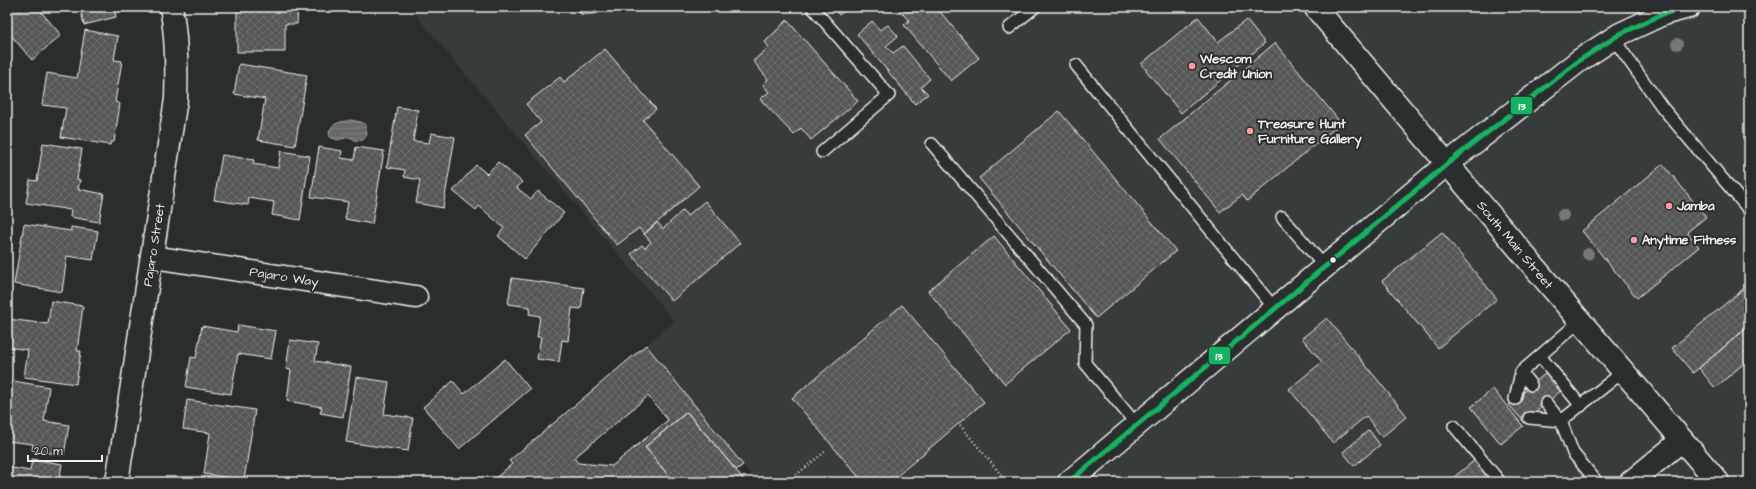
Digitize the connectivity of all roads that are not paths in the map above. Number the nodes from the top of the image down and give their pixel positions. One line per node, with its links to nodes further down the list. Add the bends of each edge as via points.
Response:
1 (171, 7): 16 (street, Pajaro Street, via 176,41 176,99)
2 (583, 7): 3 (lane)
3 (595, 7)
4 (812, 7): 12 (lane, via 889,95)
5 (1035, 7): 8 (lane)
6 (1315, 7): 13 (street, South Main Street)
7 (1689, 7): 9 (street, via 1662,14)
8 (1009, 28)
9 (1613, 38): 13 (street, via 1580,60); 14 (lane, via 1662,107)
10 (1076, 65): 19 (lane)
11 (932, 144): 30 (lane, via 1086,325 1085,363)
12 (822, 152)
13 (1447, 164): 17 (street); 20 (street, South Main Street)
14 (1749, 210)
15 (1282, 217): 17 (lane)
16 (152, 257): 18 (street, Pajaro Way); 33 (street, Pajaro Street)
17 (1324, 267): 19 (street)
18 (416, 297)
19 (1275, 309): 30 (street)
20 (1580, 321): 21 (lane); 22 (street, South Main Street)
21 (1540, 356): 23 (lane); 27 (lane)
22 (1624, 371): 27 (lane); 32 (street, South Main Street)
23 (1521, 372): 24 (lane); 25 (lane)
24 (1531, 385)
25 (1515, 399)
26 (1546, 403): 29 (lane)
27 (1581, 406): 29 (lane)
28 (1529, 418): 29 (lane)
29 (1561, 421): 36 (lane, via 1573,453)
30 (1137, 425): 34 (street)
31 (1454, 426): 35 (lane)
32 (1682, 440): 37 (street); 38 (street, South Main Street)
33 (117, 482)
34 (1068, 482)
35 (1500, 482)
36 (1598, 482)
37 (1631, 482)
38 (1718, 482)

